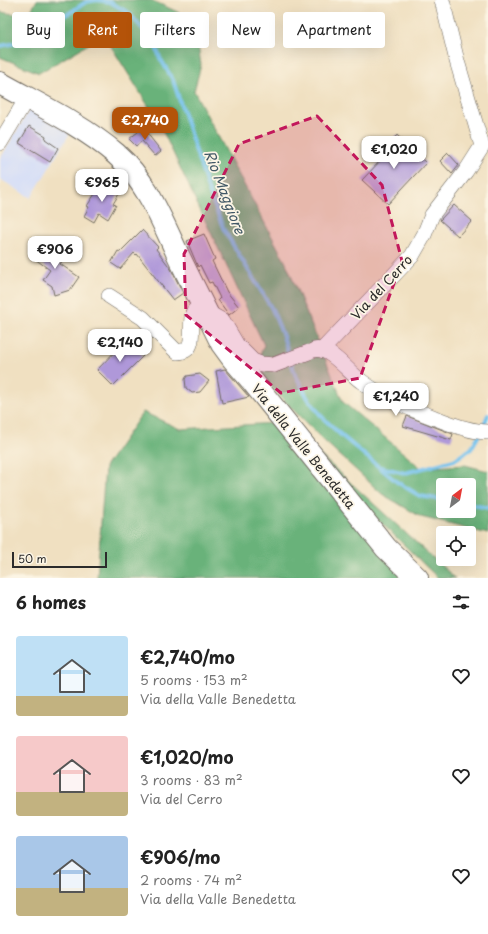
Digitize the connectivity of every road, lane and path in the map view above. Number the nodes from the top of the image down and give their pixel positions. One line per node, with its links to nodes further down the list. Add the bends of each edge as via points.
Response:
1 (442, 0): 7 (street, Via del Cerro, via 482,146 432,215 412,256)
2 (0, 83): 3 (main road, Via della Valle Benedetta)
3 (27, 98): 4 (street); 6 (main road, Via della Valle Benedetta, via 68,120 103,144 117,155 134,175 154,203)
4 (0, 143)
5 (109, 296): 6 (street, via 143,318 177,352 188,349 193,313 196,309)
6 (204, 309): 7 (street, bridge, via 223,321 237,345 253,361 274,365); 9 (main road, Via della Valle Benedetta, via 233,359 386,548)
7 (315, 351): 8 (street, via 338,359 360,381 406,407 461,427)
8 (488, 432)
9 (417, 578)

